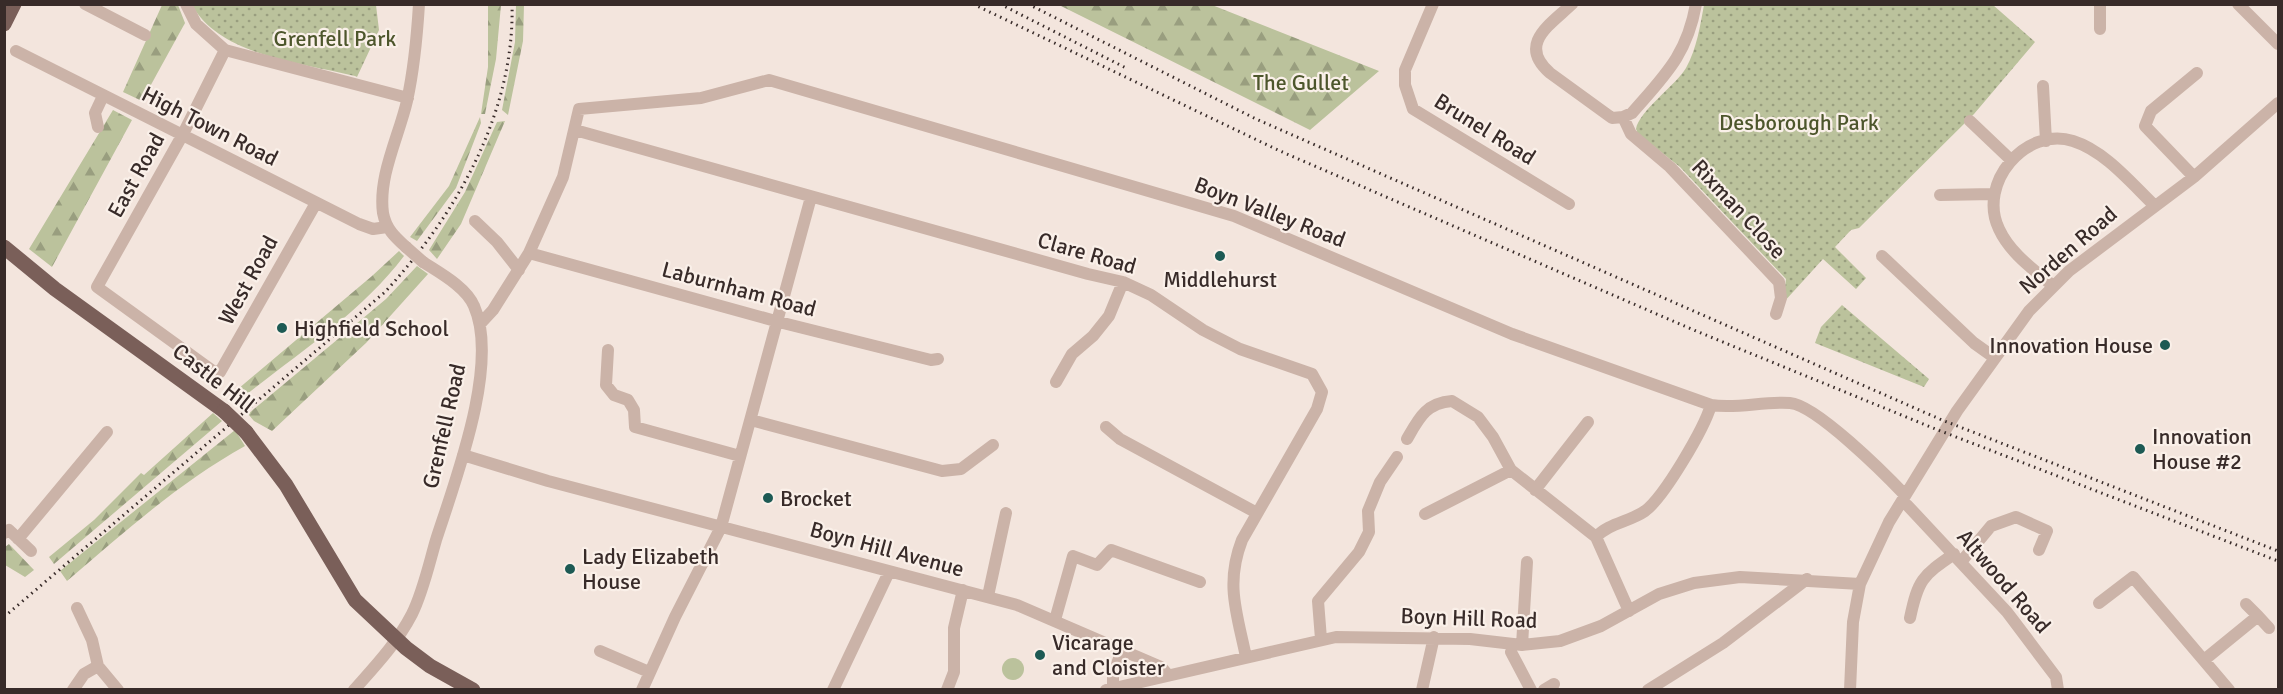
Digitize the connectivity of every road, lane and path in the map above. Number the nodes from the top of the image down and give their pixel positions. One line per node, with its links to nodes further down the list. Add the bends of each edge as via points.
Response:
1 (14, 4): 12 (main road)
2 (85, 4): 11 (street)
3 (115, 4): 11 (street)
4 (186, 4): 16 (street, via 196,24)
5 (419, 4): 21 (street)
6 (1433, 4): 35 (street, Brunel Road, via 1405,70 1405,85 1413,109)
7 (1572, 4): 23 (street, via 1541,33 1535,44 1541,65 1612,118)
8 (1696, 4): 23 (street, via 1692,27 1677,62 1632,113)
9 (2100, 4): 13 (street)
10 (2238, 4): 15 (street)
11 (110, 17): 14 (street)
12 (4, 24)
13 (2100, 29)
14 (144, 35)
15 (2278, 44)
16 (225, 50): 21 (street); 27 (street, East Road)
17 (16, 51): 20 (street, High Town Road)
18 (2197, 73): 30 (street, via 2151,111 2145,126)
19 (2043, 86): 28 (street)
20 (103, 96): 25 (street, via 95,113); 27 (street, High Town Road)
21 (408, 98): 38 (street, via 384,190)
22 (2278, 103): 30 (street, Norden Road)
23 (1623, 117): 45 (street, Rixman Close, via 1630,134 1670,167 1779,282 1781,298)
24 (1970, 121): 29 (street)
25 (98, 128)
26 (575, 130): 33 (street, Clare Road); 40 (street, via 563,177); 53 (street, Boyn Valley Road, via 579,109 700,98 769,80 1234,216 1512,334)
27 (183, 135): 34 (street, High Town Road); 51 (street, East Road, via 97,287)
28 (2046, 141): 29 (street); 36 (street, via 2061,137 2092,149)
29 (2011, 160): 31 (street, via 2000,172)
30 (2194, 177): 36 (street, Norden Road)
31 (1993, 194): 32 (street); 44 (street, via 1993,213 1999,230 2019,257)
32 (1940, 195)
33 (811, 196): 43 (street, Clare Road); 46 (street)
34 (316, 203): 38 (street, High Town Road, via 373,229); 51 (street, West Road, via 225,365 220,372)
35 (1569, 204)
36 (2155, 206): 44 (street, Norden Road)
37 (475, 221): 42 (street)
38 (387, 227): 47 (street, Grenfell Road, bridge, via 423,262 467,295)
39 (4, 247): 93 (main road, Castle Hill, bridge, via 55,289 224,411 246,432 286,485 355,600)
40 (529, 253): 42 (street); 46 (street, Laburnham Road)
41 (1882, 256): 49 (street)
42 (519, 270): 47 (street)
43 (1123, 282): 52 (street, via 1109,316 1072,354); 67 (street, Clare Road, via 1240,349 1312,374 1318,382 1322,392 1317,409)
44 (2052, 285): 49 (street, Norden Road)
45 (1776, 314)
46 (779, 322): 50 (street, Laburnham Road); 54 (street)
47 (480, 324): 60 (street, Grenfell Road, via 480,371)
48 (608, 350): 61 (street, via 606,385 614,395 628,400 634,410 631,426)
49 (1995, 358): 65 (street, Norden Road, via 1957,411)
50 (938, 359)
51 (213, 371)
52 (1056, 382)
53 (1711, 405): 65 (street, Boyn Valley Road, via 1730,408 1792,403 1831,425); 71 (street, via 1706,423 1653,503)
54 (751, 420): 59 (street, via 913,459 942,471 961,469); 61 (street)
55 (1588, 422): 64 (street)
56 (1106, 428): 67 (street)
57 (106, 432): 72 (street)
58 (1407, 439): 63 (street, via 1432,404 1452,401 1478,417)
59 (993, 445)
60 (463, 455): 69 (street, Boyn Hill Avenue); 93 (street, Grenfell Road, via 414,609)
61 (740, 456): 69 (street)
62 (1397, 457): 92 (street, via 1380,482 1368,511 1369,532 1359,552 1318,601)
63 (1511, 470): 64 (street); 68 (street)
64 (1536, 490): 71 (street)
65 (1906, 500): 75 (street, Altwood Road); 80 (street, Norden Road, via 1889,522)
66 (1006, 513): 82 (street)
67 (1257, 513): 97 (street, Clare Road, via 1233,563 1233,598)
68 (1425, 514)
69 (722, 527): 77 (street, Boyn Hill Avenue); 100 (street)
70 (6, 529): 72 (street)
71 (1596, 537): 86 (street)
72 (18, 539): 74 (street)
73 (2039, 550): 75 (street, via 2047,531 2016,517 1991,526)
74 (31, 551)
75 (1958, 558): 88 (street, via 1932,569 1917,586); 114 (street, Altwood Road, via 2007,612 2056,678)
76 (1527, 562): 94 (street)
77 (888, 572): 81 (street, Boyn Hill Avenue); 108 (street)
78 (1807, 579): 80 (street, Boyn Hill Road); 86 (street, Boyn Hill Road, via 1740,578 1694,583 1659,594); 112 (street, via 1723,643)
79 (1200, 582): 89 (street, via 1111,550 1097,565 1073,556)
80 (1860, 584): 113 (street, Norden Road, via 1853,621)
81 (963, 590): 82 (street, Boyn Hill Avenue); 109 (street, via 954,628 954,672)
82 (988, 596): 89 (street, Boyn Hill Avenue)
83 (2099, 603): 98 (street, via 2135,572)
84 (2246, 604): 87 (street)
85 (77, 608): 99 (street, via 92,640)
86 (1629, 611): 94 (street, Boyn Hill Road, via 1560,641)
87 (2258, 616): 90 (street); 98 (street)
88 (1910, 618)
89 (1055, 620): 95 (street, Boyn Hill Avenue)
90 (2269, 628)
91 (1434, 637): 92 (street, Boyn Hill Road); 94 (street, Boyn Hill Road); 110 (street)
92 (1321, 639): 97 (street, Boyn Hill Road)
93 (397, 640): 105 (street, Grenfell Road); 106 (main road, Castle Hill, via 430,666)
94 (1517, 649): 111 (street)
95 (1122, 650): 101 (street, Boyn Hill Avenue, via 1161,667); 102 (street)
96 (600, 651): 100 (street)
97 (1246, 657): 101 (street, Boyn Hill Road)
98 (2204, 660): 115 (street)
99 (98, 666): 103 (street, via 84,674); 104 (street)
100 (649, 672): 107 (street)
101 (1168, 675): 102 (street, Boyn Hill Road)
102 (1109, 689)
103 (73, 690)
104 (118, 690)
105 (354, 690)
106 (473, 690)
107 (642, 690)
108 (833, 690)
109 (947, 690)
110 (1422, 690)
111 (1531, 690)
112 (1648, 690)
113 (1850, 690)
114 (2058, 690)
115 (2229, 690)

